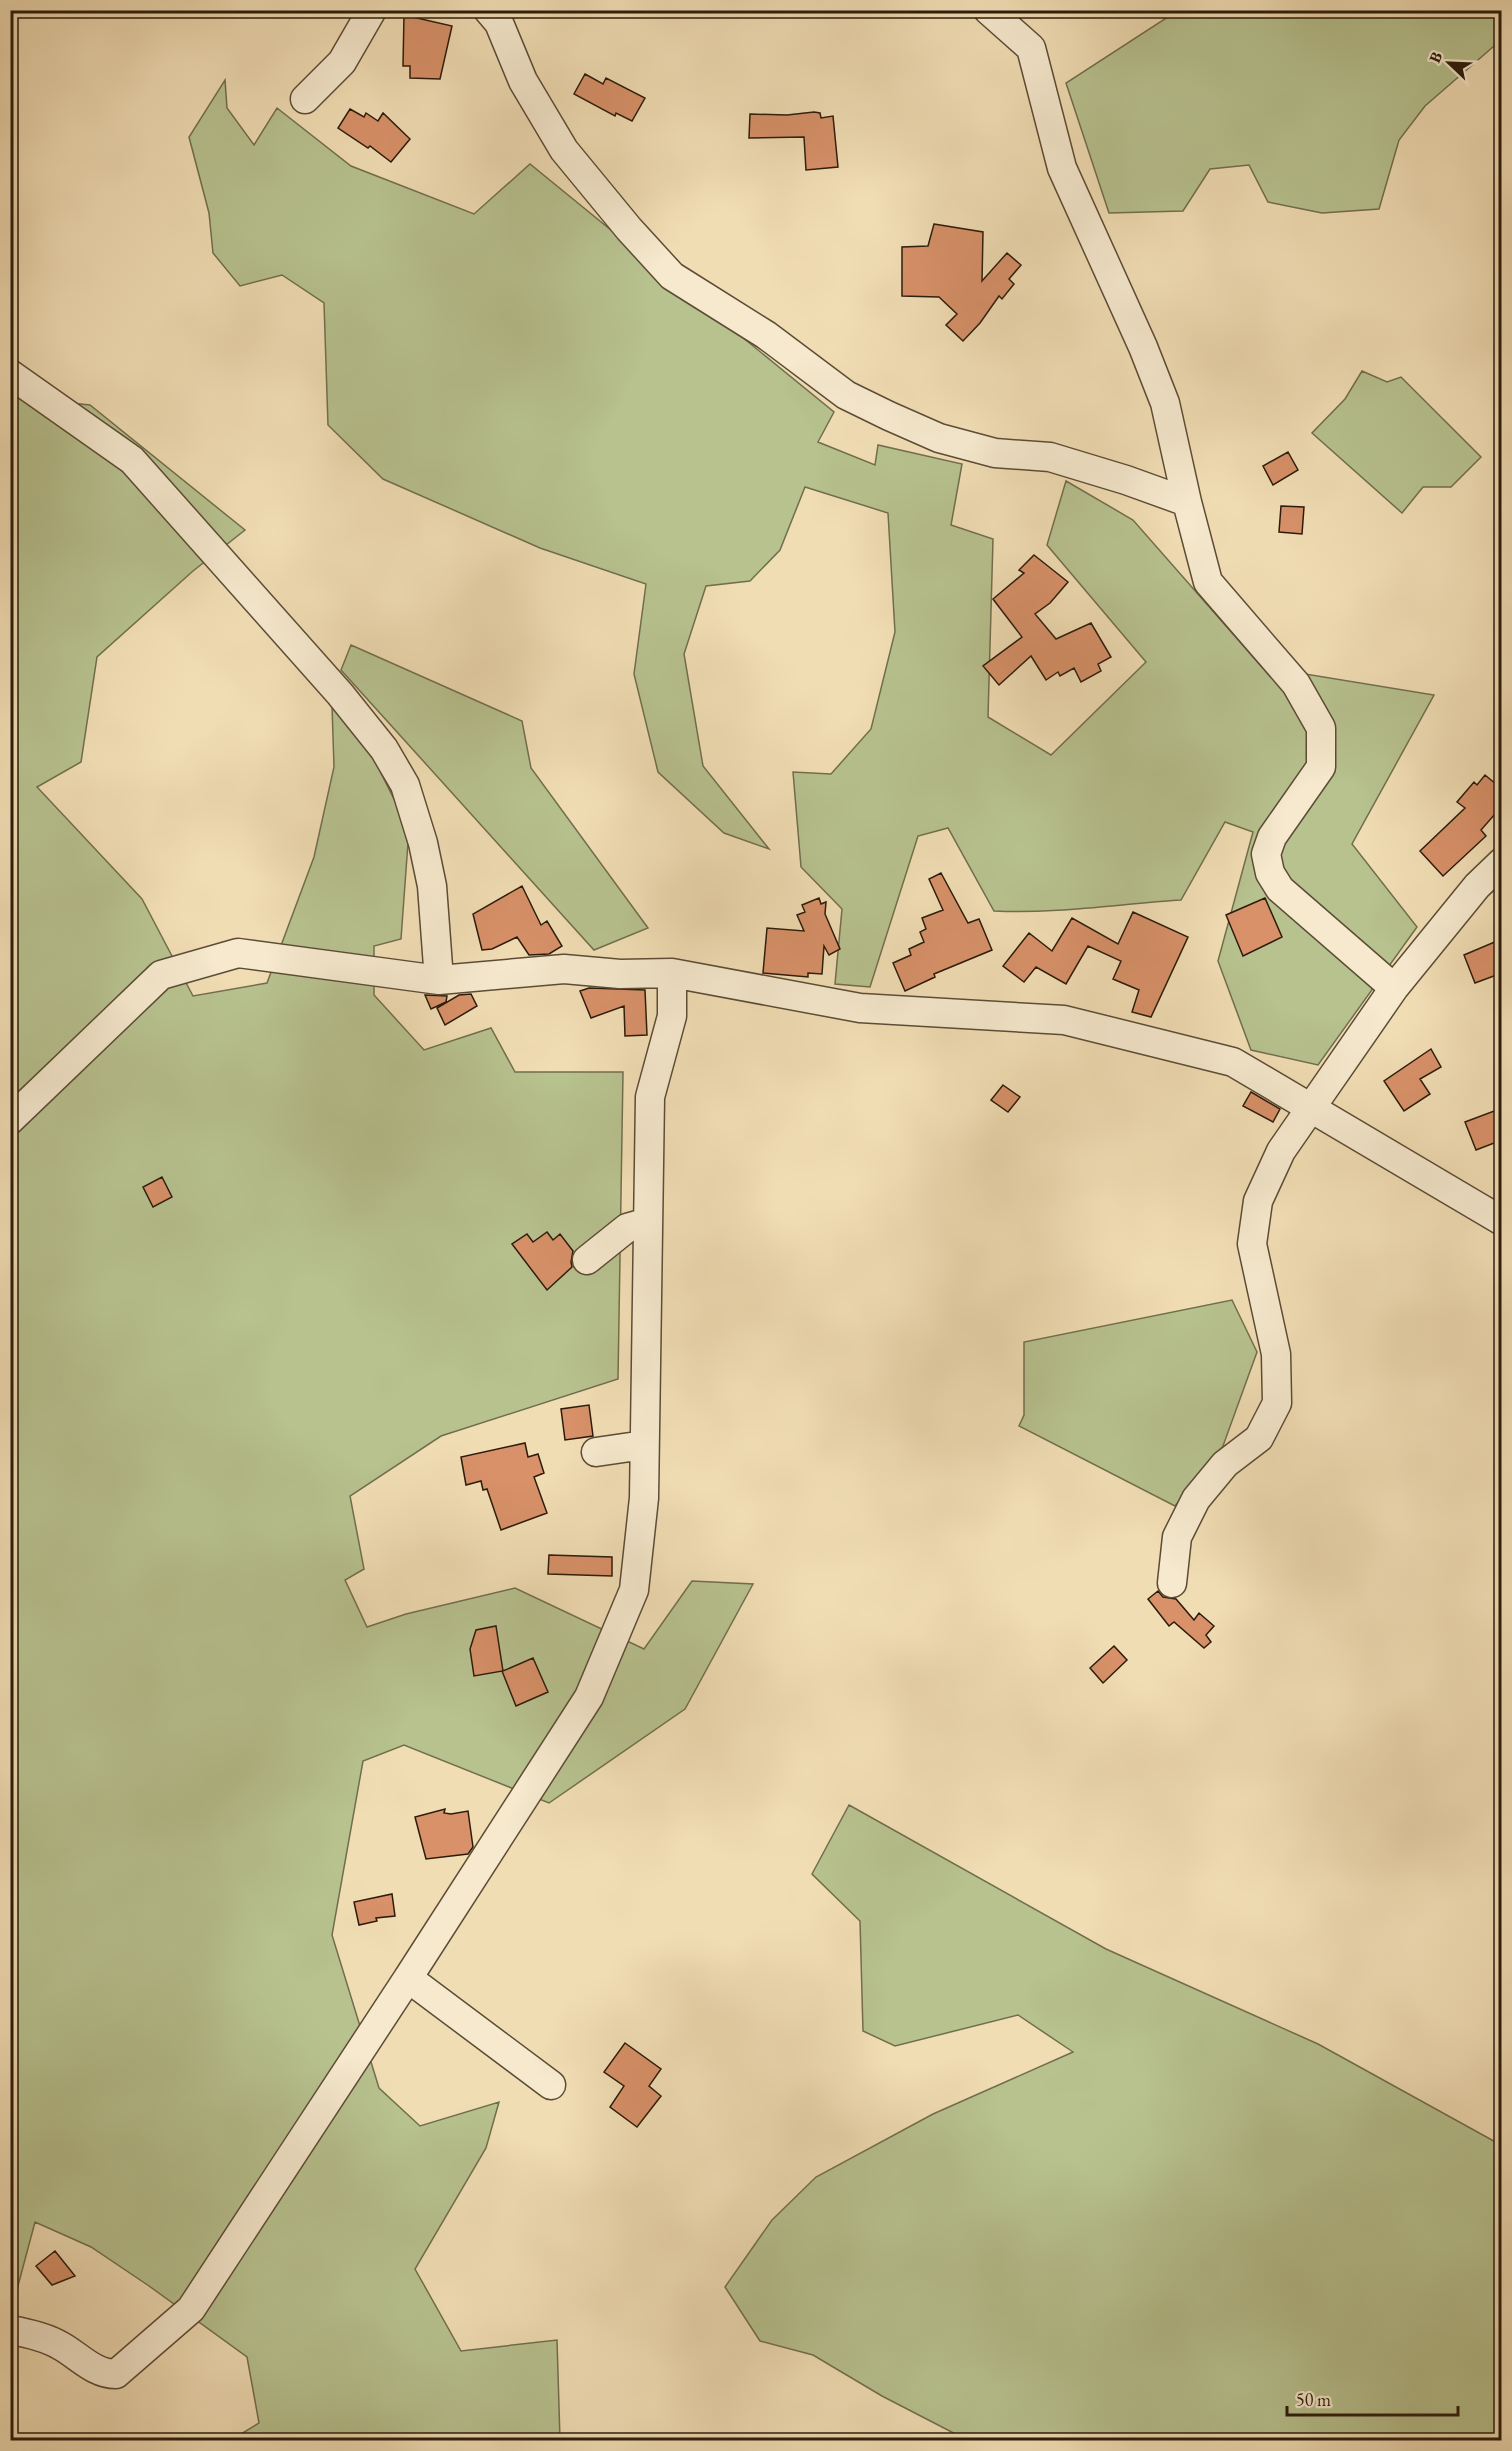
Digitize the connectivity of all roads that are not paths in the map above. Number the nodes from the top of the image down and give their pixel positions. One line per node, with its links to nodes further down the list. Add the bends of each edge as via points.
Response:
1 (372, 10): 4 (street, via 342,62)
2 (488, 10): 6 (street, via 500,23 524,81 564,150 672,276 766,335 846,395 939,438 995,453 1060,460)
3 (988, 10): 6 (street, via 1031,48 1062,168 1165,403)
4 (305, 99)
5 (10, 374): 9 (street, via 132,460 384,749 405,785 423,843 432,886)
6 (1187, 502): 10 (street, via 1209,582 1296,684 1321,728 1321,767 1272,837 1266,854 1270,873 1280,889)
7 (1502, 862): 10 (street, via 1477,886)
8 (672, 974): 9 (street, via 564,969); 11 (street, via 860,1008 1064,1020 1233,1062); 14 (street, via 672,1016 650,1097)
9 (439, 980): 12 (street, via 238,953 161,975)
10 (1394, 988): 11 (street)
11 (1309, 1109): 13 (street); 18 (street, via 1281,1151 1258,1201 1252,1244 1276,1354 1277,1403 1259,1438 1225,1464 1196,1499 1177,1537)
12 (10, 1120)
13 (1502, 1221)
14 (648, 1222): 15 (street, via 627,1228); 16 (street)
15 (587, 1260)
16 (644, 1445): 17 (street); 19 (street, via 644,1498 634,1590 589,1697)
17 (596, 1452)
18 (1172, 1582)
19 (408, 1978): 20 (street); 21 (street, via 183,2316 116,2374 95,2369 41,2337)
20 (551, 2085)
21 (10, 2331)

